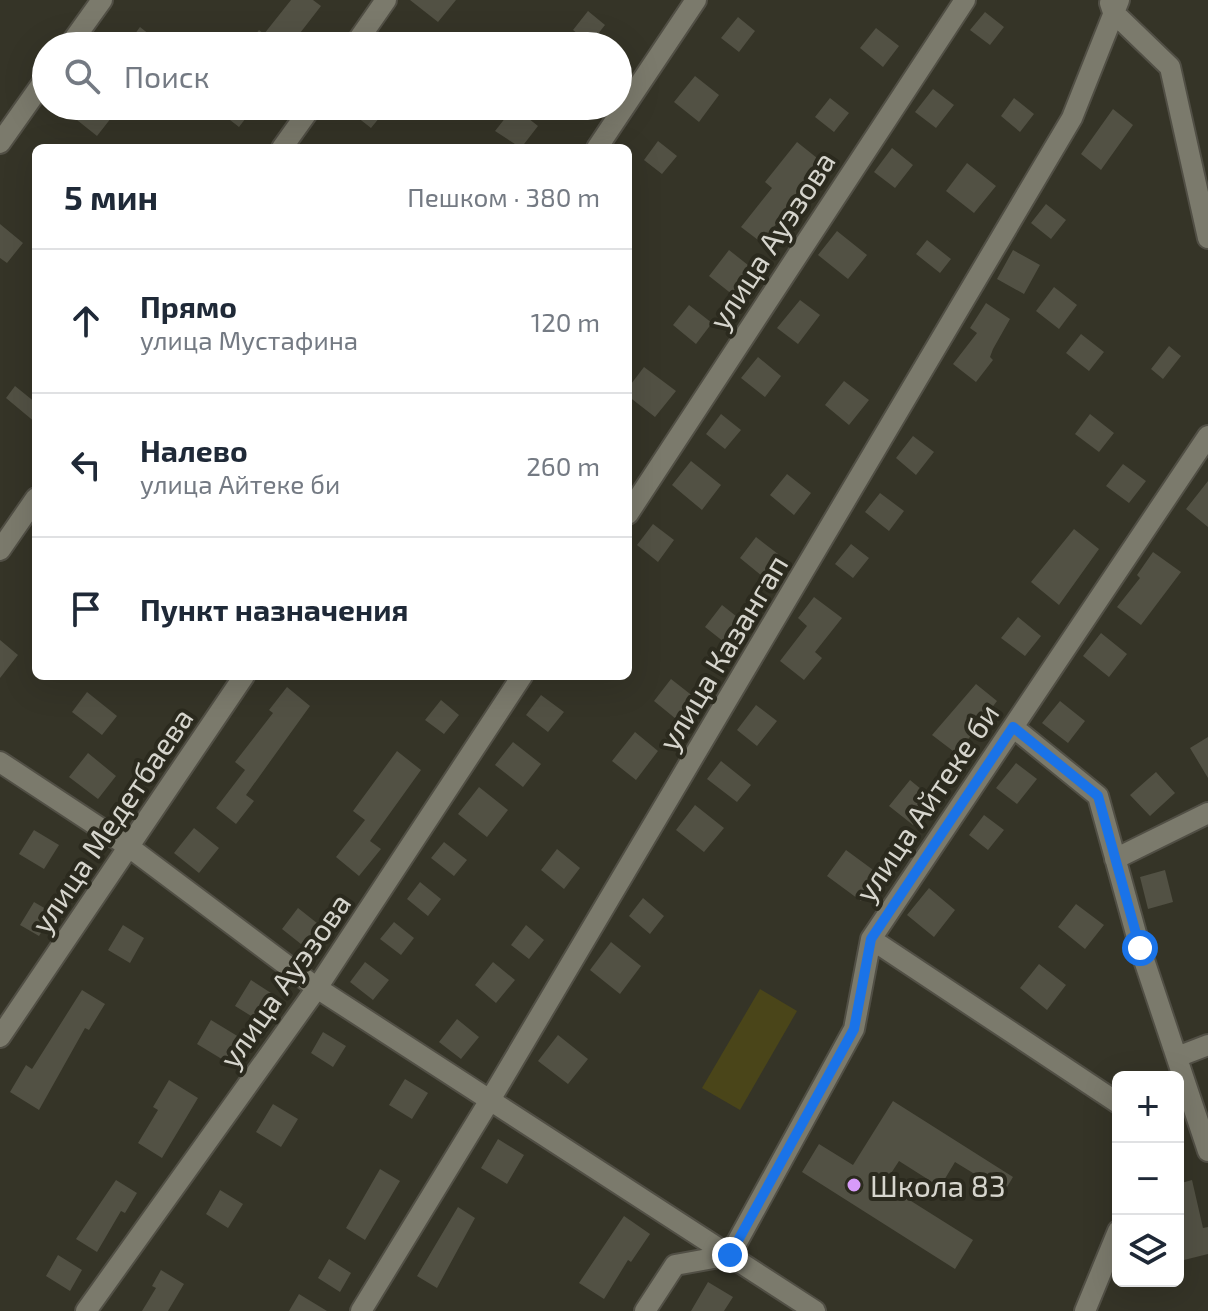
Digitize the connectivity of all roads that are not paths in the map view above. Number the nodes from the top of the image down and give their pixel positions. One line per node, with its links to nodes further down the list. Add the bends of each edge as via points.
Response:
1 (102, 0): 6 (street)
2 (386, 0): 7 (street)
3 (696, 0): 8 (street)
4 (965, 0): 18 (street, улица Ауэзова)
5 (1114, 4): 15 (street, via 1170,67); 35 (street, улица Казангап, via 1072,118)
6 (79, 32)
7 (364, 32)
8 (632, 96)
9 (32, 98): 12 (street)
10 (302, 120): 13 (street)
11 (616, 120): 14 (street)
12 (0, 143)
13 (285, 144)
14 (600, 144)
15 (1208, 238)
16 (1208, 436): 22 (street, улица Айтеке би)
17 (32, 504): 19 (street)
18 (632, 508)
19 (0, 550)
20 (241, 680): 25 (street, улица Медетбаева)
21 (519, 680): 28 (street, улица Ауэзова)
22 (1013, 727): 26 (street, via 1098,796); 27 (street, улица Айтеке би)
23 (0, 762): 25 (street)
24 (1208, 813): 26 (street)
25 (129, 847): 28 (street); 29 (street, улица Медетбаева)
26 (1115, 859): 31 (street)
27 (871, 939): 34 (street); 38 (street, улица Айтеке би, via 854,1029)
28 (317, 988): 35 (street); 39 (street, улица Ауэзова)
29 (0, 1037)
30 (1208, 1045): 31 (street)
31 (1177, 1057): 32 (street)
32 (1179, 1071)
33 (1184, 1091): 36 (street)
34 (1112, 1099)
35 (490, 1100): 38 (street); 40 (street, улица Казангап)
36 (1208, 1151)
37 (1112, 1246): 43 (street)
38 (730, 1255): 41 (street, via 675,1265); 42 (street)
39 (86, 1311)
40 (361, 1311)
41 (645, 1311)
42 (815, 1311)
43 (1085, 1311)

